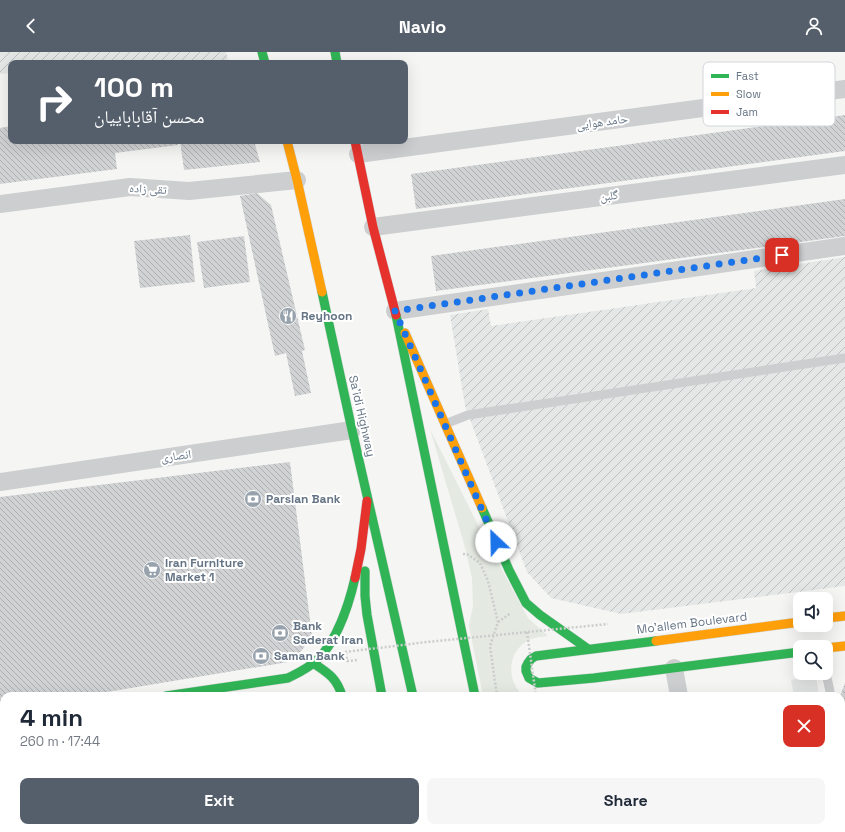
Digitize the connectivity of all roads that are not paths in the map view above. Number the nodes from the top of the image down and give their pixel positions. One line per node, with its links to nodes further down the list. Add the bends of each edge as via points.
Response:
1 (845, 89): 2 (street, حامد هوایی)
2 (835, 90)
3 (703, 106): 4 (street, حامد هوایی)
4 (408, 142)
5 (288, 144): 9 (main road, Sa'idi Highway)
6 (390, 144): 7 (street, حامد هوایی)
7 (357, 148): 11 (main road)
8 (845, 165): 11 (street, گلبن)
9 (298, 180): 10 (street, تقی زاده, via 189,191 130,187); 16 (main road, Sa'idi Highway)
10 (0, 204)
11 (372, 227): 13 (main road)
12 (845, 246): 13 (street)
13 (395, 311): 15 (main road); 17 (main road)
14 (845, 358): 15 (lane, via 468,415)
15 (444, 424): 28 (main road, via 508,570 526,603)
16 (352, 430): 19 (street, انصاری); 20 (main road, Sa'idi Highway)
17 (428, 467): 18 (main road); 22 (main road)
18 (439, 473)
19 (0, 482)
20 (368, 496): 30 (main road, via 361,557 354,586 333,639); 37 (main road, via 365,596); 38 (main road, Sa'idi Highway)
21 (452, 538): 22 (main road)
22 (446, 554): 39 (main road)
23 (845, 616): 24 (main road)
24 (833, 617)
25 (793, 623): 28 (main road, Mo'allem Boulevard)
26 (845, 646): 27 (main road)
27 (833, 647)
28 (588, 649): 32 (main road, Mo'allem Boulevard, via 531,658 526,666 526,675 538,683)
29 (793, 653): 31 (main road)
30 (313, 663): 35 (main road, via 288,678); 36 (main road, via 329,673 340,686)
31 (674, 668): 32 (main road); 40 (street)
32 (594, 678): 34 (main road)
33 (828, 680): 41 (lane)
34 (585, 687)
35 (193, 692)
36 (341, 692)
37 (381, 692)
38 (412, 692)
39 (474, 692)
40 (678, 692)
41 (830, 692)

